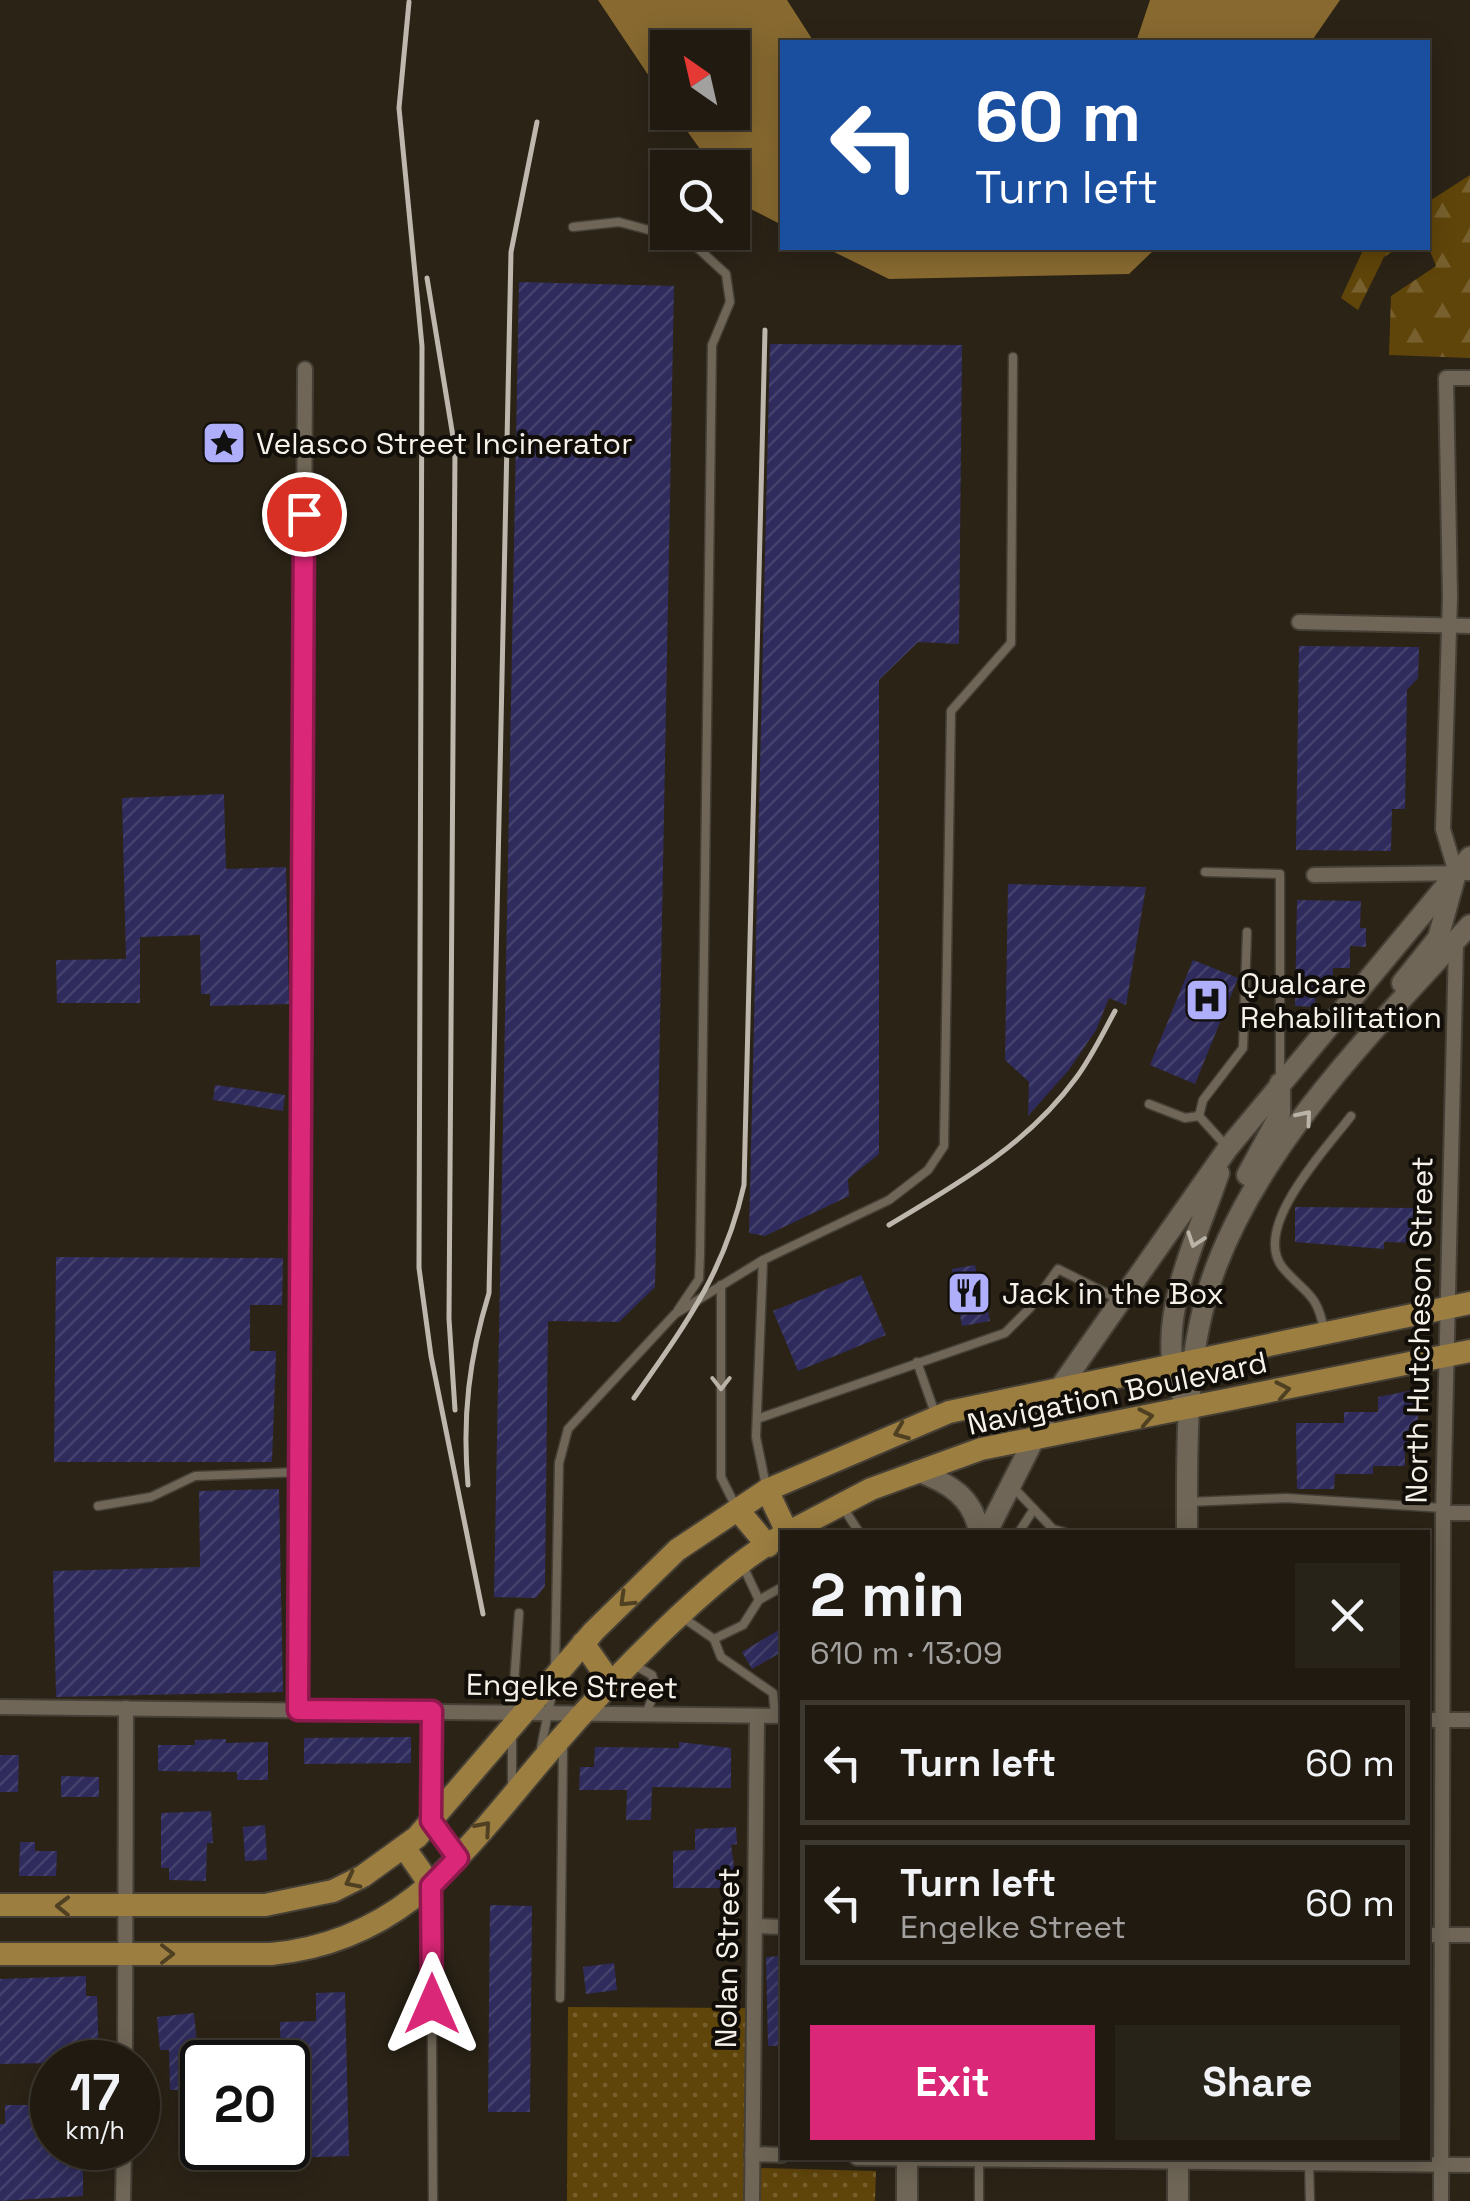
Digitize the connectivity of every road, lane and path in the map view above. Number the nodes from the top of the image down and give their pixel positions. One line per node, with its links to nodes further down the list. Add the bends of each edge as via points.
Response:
1 (573, 226): 25 (lane, via 619,222 690,241 726,274 730,302 712,346 700,1266 699,1279)
2 (1013, 357): 20 (lane, via 1012,644 951,711 944,1146 928,1170 889,1200)
3 (304, 369): 37 (street)
4 (1470, 378): 6 (street, via 1446,378)
5 (1300, 622): 6 (street)
6 (1447, 626): 7 (street); 8 (street, via 1443,829)
7 (1470, 626)
8 (1465, 868): 10 (street); 13 (main road, via 1438,938); 14 (main road)
9 (1205, 872): 14 (lane, via 1280,874)
10 (1314, 875)
11 (1247, 932): 16 (lane, via 1243,1048 1203,1100)
12 (1463, 933): 13 (main road); 24 (street, North Hutcheson Street)
13 (1356, 1056): 19 (main road, one-way to 13, via 1280,1147)
14 (1280, 1082): 18 (main road); 19 (main road, via 1280,1114 1248,1172)
15 (1149, 1104): 16 (lane, via 1185,1118)
16 (1199, 1116): 18 (lane)
17 (1351, 1116): 26 (lane, via 1282,1210 1274,1246 1280,1265 1320,1305)
18 (1228, 1148): 22 (main road); 30 (main road, one-way to 30, via 1181,1282)
19 (1232, 1230): 30 (main road)
20 (764, 1260): 21 (lane); 34 (lane)
21 (721, 1286): 25 (lane); 43 (lane, one-way to 43, via 721,1477)
22 (1121, 1301): 29 (lane, via 1058,1269 1006,1332); 31 (main road)
23 (1470, 1304): 24 (main road, Navigation Boulevard)
24 (1446, 1310): 26 (main road, Navigation Boulevard); 28 (street, North Hutcheson Street)
25 (675, 1314): 63 (lane, via 568,1429 558,1463)
26 (1324, 1334): 30 (main road, Navigation Boulevard)
27 (1470, 1351): 28 (main road, Navigation Boulevard)
28 (1445, 1358): 32 (main road, Navigation Boulevard, one-way to 28); 45 (street, North Hutcheson Street)
29 (917, 1362): 33 (lane); 34 (lane)
30 (1182, 1363): 31 (main road, Navigation Boulevard); 32 (main road)
31 (1061, 1386): 33 (main road, Navigation Boulevard); 35 (main road)
32 (1188, 1409): 35 (main road, Navigation Boulevard, one-way to 32); 40 (main road)
33 (937, 1418): 39 (main road, Navigation Boulevard, one-way to 39)
34 (757, 1419): 39 (lane)
35 (1036, 1438): 36 (main road, Navigation Boulevard); 38 (main road)
36 (917, 1471): 41 (main road, Navigation Boulevard); 49 (main road, via 964,1496 976,1516)
37 (300, 1472): 42 (lane, via 195,1476 150,1498); 67 (street)
38 (1010, 1484): 44 (lane); 49 (main road)
39 (767, 1490): 43 (main road, Navigation Boulevard); 52 (main road)
40 (1187, 1502): 45 (lane, via 1286,1498); 51 (main road)
41 (841, 1505): 47 (main road, Navigation Boulevard); 48 (lane)
42 (98, 1506)
43 (738, 1510): 53 (main road); 61 (main road, Navigation Boulevard, one-way to 61, via 677,1550)
44 (1034, 1510): 49 (lane); 50 (lane)
45 (1443, 1510): 46 (street); 74 (street, North Hutcheson Street)
46 (1470, 1513)
47 (795, 1530)
48 (858, 1530)
49 (1001, 1530)
50 (1058, 1530)
51 (1187, 1530)
52 (780, 1531)
53 (780, 1536)
54 (780, 1538): 55 (main road, Navigation Boulevard)
55 (742, 1564): 57 (lane); 59 (main road, Navigation Boulevard)
56 (780, 1588): 57 (lane)
57 (760, 1600): 60 (lane, via 743,1625)
58 (519, 1613): 73 (lane)
59 (682, 1616): 60 (lane); 62 (main road, Navigation Boulevard)
60 (714, 1639): 72 (lane, via 721,1658 774,1693)
61 (584, 1643): 63 (main road, Navigation Boulevard); 64 (main road)
62 (634, 1664): 64 (main road, Navigation Boulevard); 70 (lane, via 652,1675 656,1688)
63 (555, 1678): 73 (main road, Navigation Boulevard)
64 (612, 1686): 69 (main road, Navigation Boulevard)
65 (0, 1707): 66 (street, Engelke Street)
66 (126, 1708): 67 (street, Engelke Street); 84 (street)
67 (298, 1710): 68 (street, Engelke Street)
68 (432, 1711): 73 (street, Engelke Street); 79 (lane)
69 (584, 1713): 70 (street, Engelke Street); 73 (street, Engelke Street); 76 (main road, Navigation Boulevard)
70 (646, 1714): 71 (street, Engelke Street)
71 (757, 1716): 72 (street, Engelke Street); 85 (street, Nolan Street)
72 (778, 1716)
73 (524, 1717): 77 (lane); 78 (lane); 79 (main road, Navigation Boulevard)
74 (1435, 1720): 75 (street); 87 (street, North Hutcheson Street)
75 (1470, 1720)
76 (563, 1736): 77 (main road, Navigation Boulevard); 91 (lane)
77 (538, 1767): 78 (main road, Navigation Boulevard)
78 (512, 1797): 81 (main road, Navigation Boulevard, one-way to 78)
79 (431, 1821): 80 (main road, Navigation Boulevard); 81 (main road)
80 (404, 1848): 82 (main road); 84 (main road, Navigation Boulevard, one-way to 84, via 363,1876 300,1900)
81 (458, 1858): 82 (main road, Navigation Boulevard)
82 (431, 1886): 90 (main road, Navigation Boulevard, one-way to 82, via 315,1950 354,1936); 103 (lane)
83 (0, 1905): 84 (main road, Navigation Boulevard, one-way to 83)
84 (126, 1906): 90 (street)
85 (755, 1926): 86 (street); 93 (street, Nolan Street)
86 (780, 1926)
87 (1434, 1935): 88 (street); 99 (street, North Hutcheson Street)
88 (1470, 1935)
89 (0, 1954): 90 (main road, Navigation Boulevard)
90 (125, 1954): 92 (street)
91 (560, 1998)
92 (124, 2040)
93 (752, 2154): 94 (street); 104 (street, Nolan Street)
94 (780, 2155)
95 (907, 2160): 105 (main road)
96 (980, 2160): 97 (street); 106 (lane)
97 (1178, 2160): 98 (street); 107 (main road)
98 (1309, 2163): 99 (street); 108 (lane)
99 (1442, 2165): 100 (street); 109 (street, North Hutcheson Street)
100 (1470, 2165)
101 (124, 2170): 102 (street)
102 (123, 2201)
103 (432, 2201)
104 (752, 2201)
105 (907, 2201)
106 (979, 2201)
107 (1178, 2201)
108 (1310, 2201)
109 (1441, 2201)

